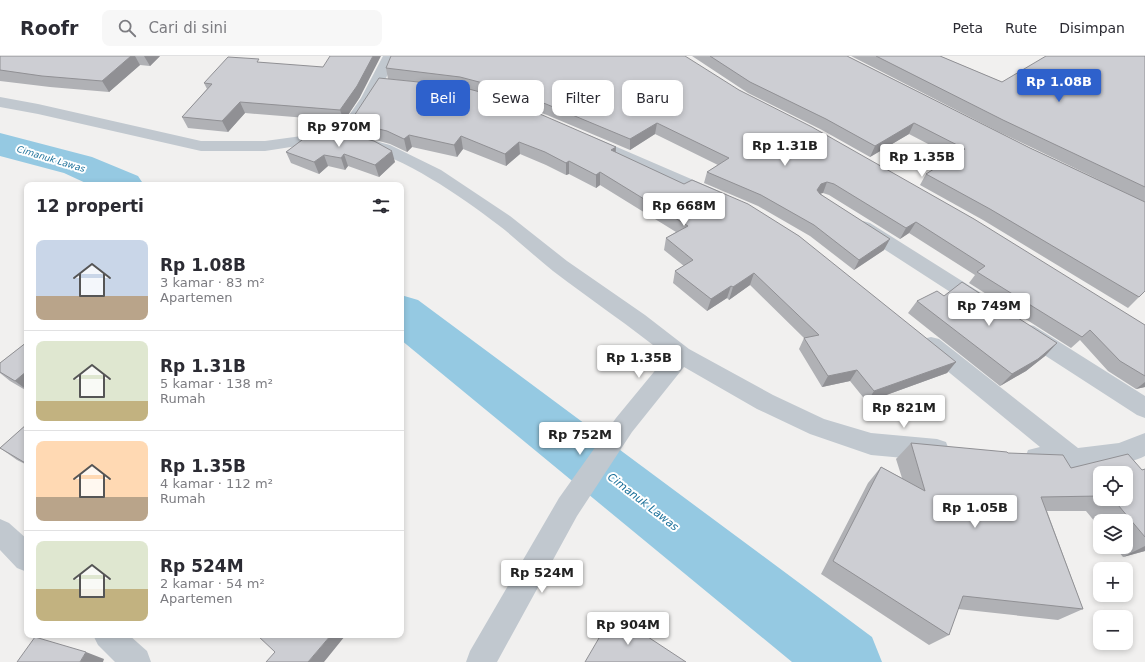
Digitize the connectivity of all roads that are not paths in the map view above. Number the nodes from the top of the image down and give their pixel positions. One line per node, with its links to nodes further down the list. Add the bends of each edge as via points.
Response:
1 (390, 56): 4 (street, via 386,84)
2 (0, 102): 4 (street, via 201,146 253,146)
3 (575, 134): 5 (street)
4 (342, 137): 8 (street, via 384,148 435,174 504,220 560,266)
5 (730, 202)
6 (849, 218): 9 (street)
7 (915, 332): 13 (street)
8 (681, 355): 11 (street, via 765,402 818,427 871,444); 18 (street, via 624,425 568,507)
9 (1145, 408)
10 (1145, 444): 13 (street, via 1134,450)
11 (958, 452)
12 (1012, 456): 13 (street)
13 (1074, 460)
14 (0, 532): 15 (street)
15 (24, 555)
16 (111, 638): 17 (street)
17 (136, 662)
18 (481, 662)

